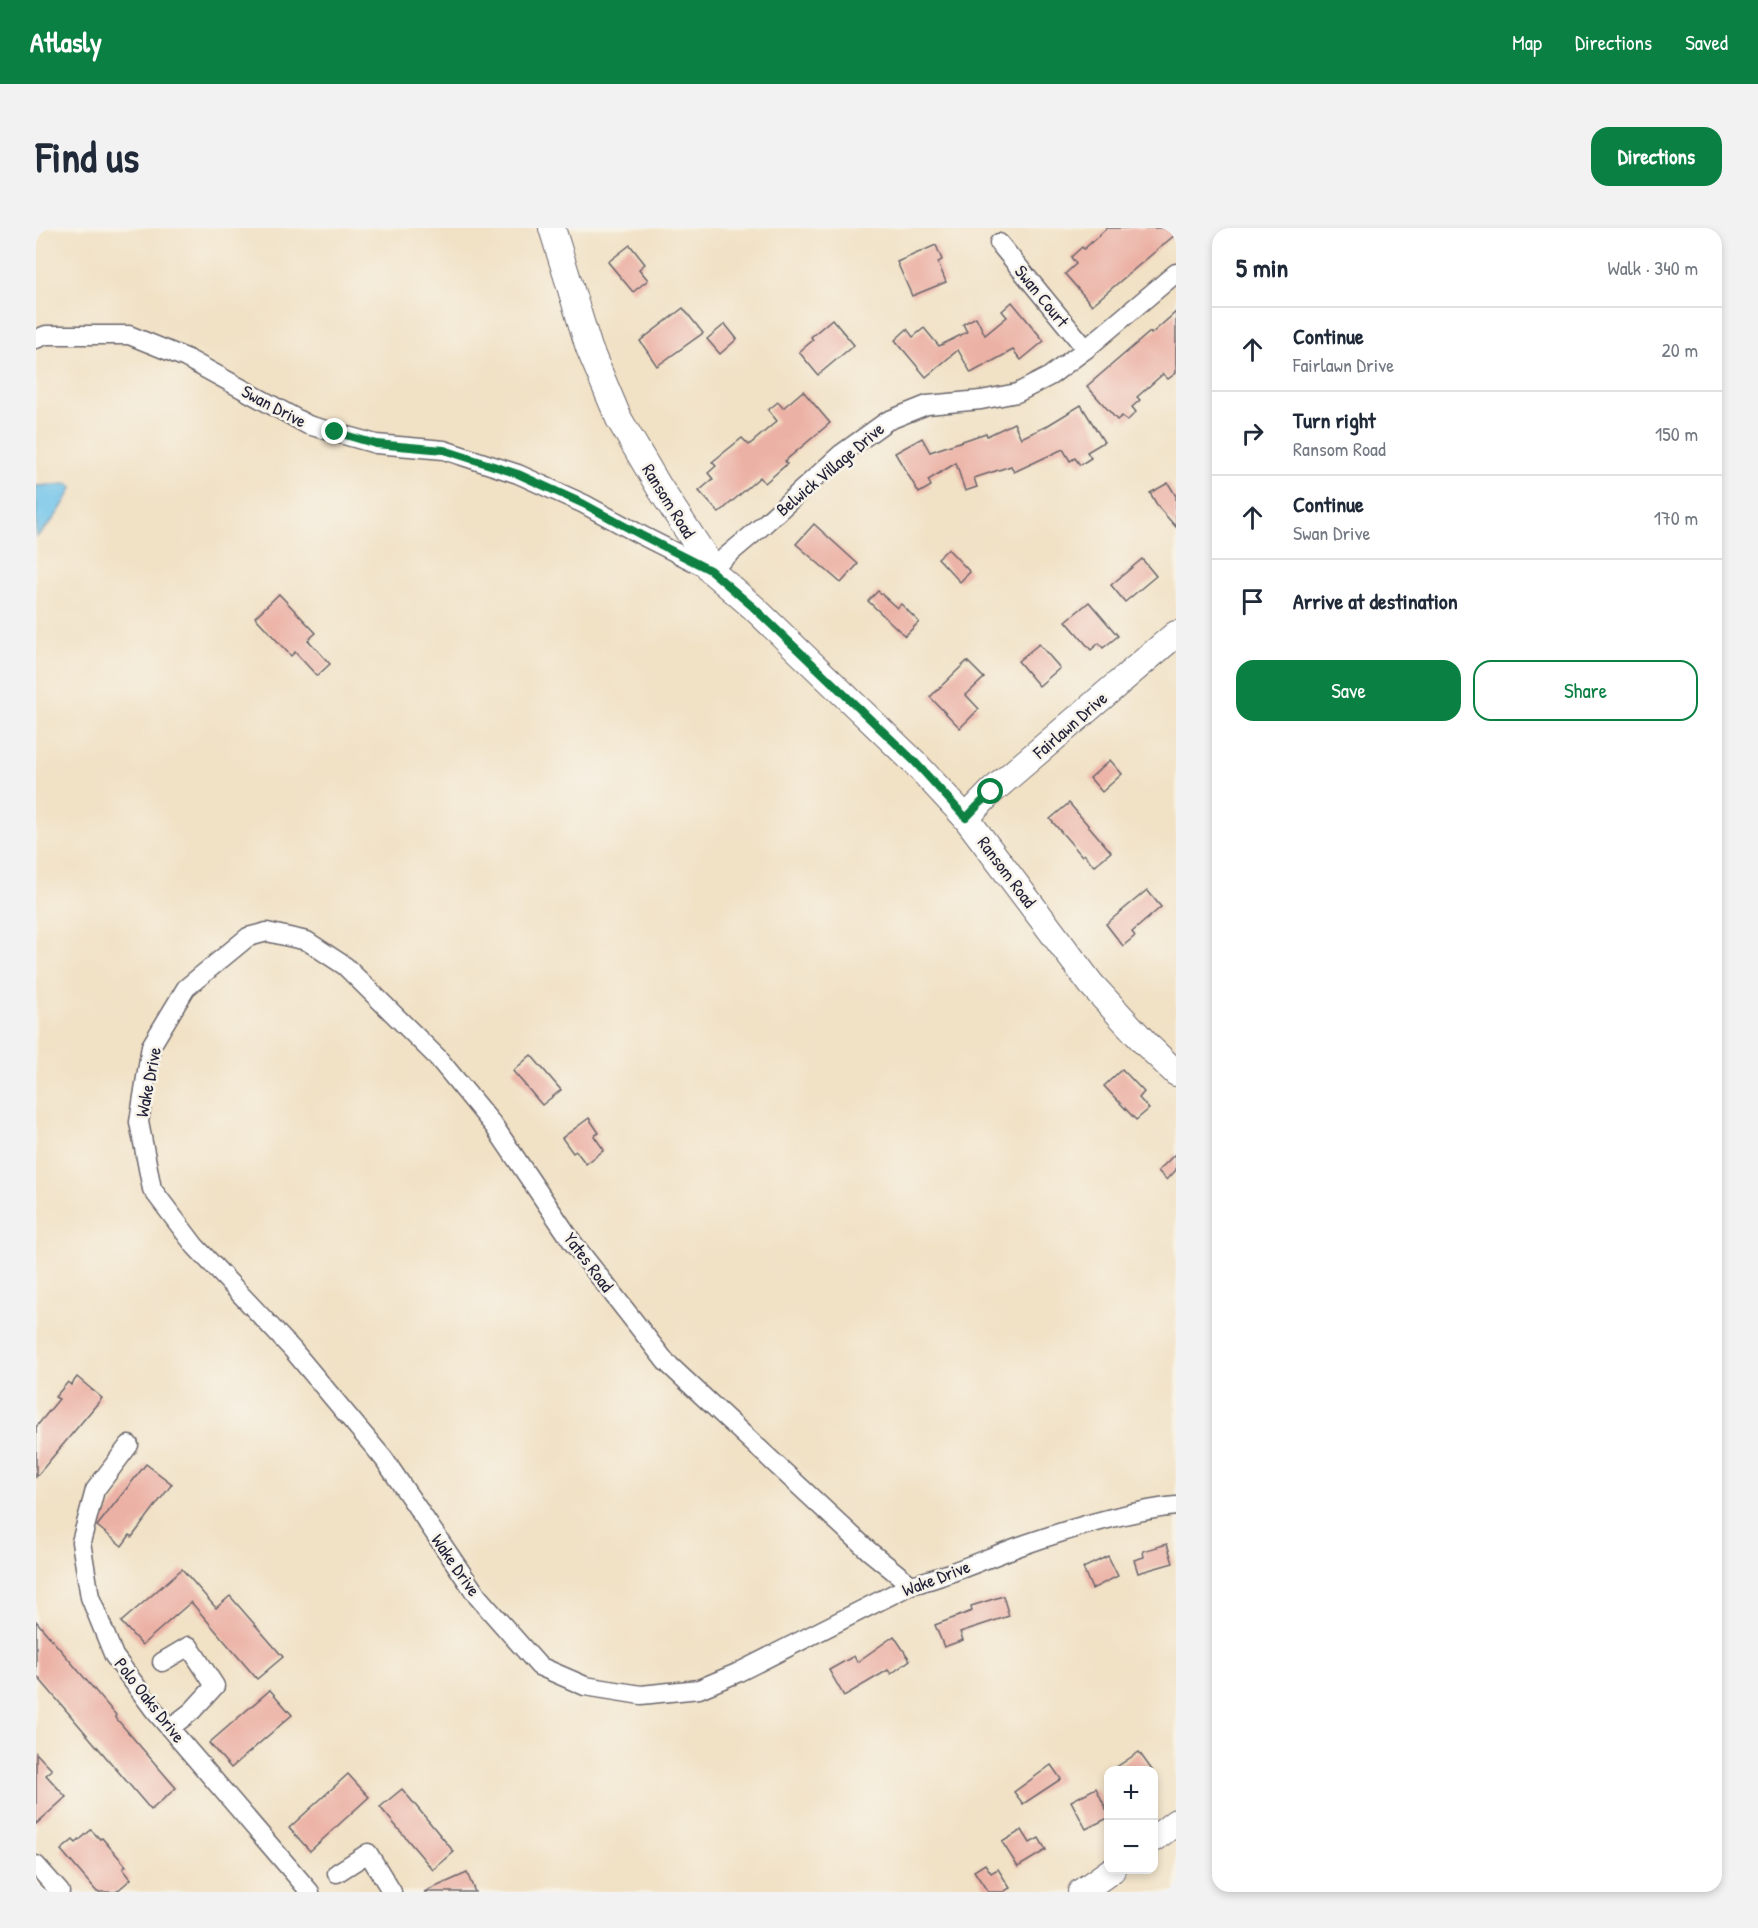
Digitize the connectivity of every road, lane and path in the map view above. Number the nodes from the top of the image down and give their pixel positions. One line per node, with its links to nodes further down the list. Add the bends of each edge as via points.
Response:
1 (552, 228): 6 (street, Ransom Road, via 589,348 619,419)
2 (999, 243): 5 (street, Swan Court)
3 (1176, 273): 5 (street, Belwick Village Drive)
4 (36, 339): 6 (street, Swan Drive, via 46,335 129,335 186,358 308,425 376,444 444,450 518,474)
5 (1086, 349): 6 (street, Belwick Village Drive, via 1050,376 1017,393 927,405 887,421 842,454)
6 (710, 570): 8 (street, Ransom Road, via 906,754)
7 (1176, 634): 8 (street, Fairlawn Drive, via 991,792)
8 (966, 818): 10 (street, Ransom Road, via 1091,984)
9 (279, 935): 13 (street, Yates Road, via 307,941 345,966 438,1058 494,1126 573,1243 666,1362 868,1551); 13 (street, Wake Drive, via 267,932 248,937 186,988 151,1046 139,1122 152,1189 195,1246 292,1349 384,1459 478,1597 539,1666 585,1686 641,1695 699,1689)
10 (1176, 1073)
11 (129, 1445): 15 (street, Polo Oaks Drive, via 95,1490 81,1542 90,1597 114,1656)
12 (1176, 1506): 13 (street, Wake Drive, via 1150,1508 1058,1534)
13 (911, 1586)
14 (162, 1662): 15 (street, via 189,1646 215,1686)
15 (170, 1728): 22 (street, Polo Oaks Drive)
16 (1176, 1822): 17 (street)
17 (1158, 1836)
18 (36, 1865): 21 (street)
19 (337, 1873): 23 (street, via 368,1853)
20 (1105, 1874): 24 (street)
21 (60, 1892)
22 (310, 1892)
23 (392, 1892)
24 (1081, 1892)

